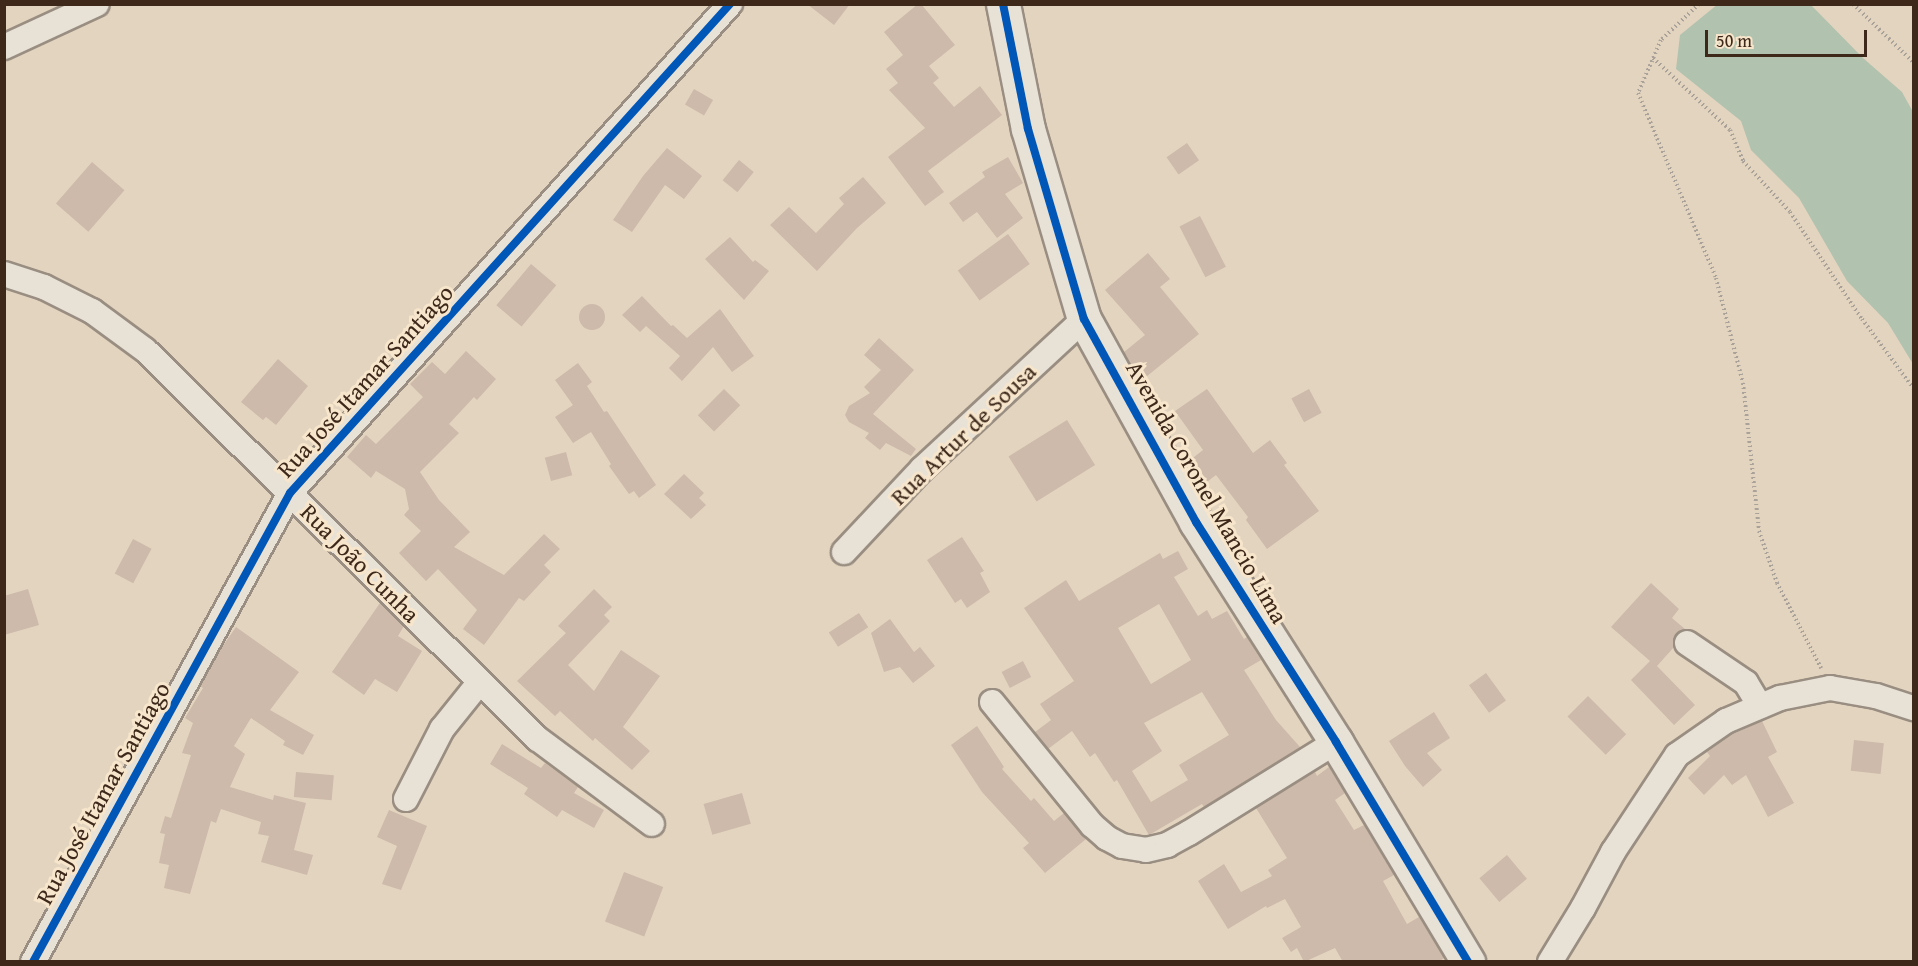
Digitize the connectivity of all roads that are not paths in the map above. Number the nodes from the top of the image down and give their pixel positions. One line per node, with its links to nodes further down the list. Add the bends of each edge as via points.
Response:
1 (97, 4): 4 (street)
2 (730, 4): 7 (street, Rua José Itamar Santiago)
3 (1003, 4): 6 (street, Avenida Coronel Mancio Lima, via 1028,129)
4 (4, 47)
5 (4, 274): 7 (street, Rua João Cunha, via 44,287 92,311 144,350)
6 (1084, 319): 8 (street, Rua Artur de Sousa, via 922,469); 14 (street, Avenida Coronel Mancio Lima, via 1196,522)
7 (290, 493): 10 (street, Rua João Cunha); 17 (street, Rua José Itamar Santiago)
8 (843, 552)
9 (1687, 643): 12 (street, via 1746,683)
10 (479, 683): 15 (street, via 442,729); 16 (street, Rua João Cunha, via 538,739)
11 (992, 702): 14 (street, via 1092,825 1107,838 1132,849 1167,845)
12 (1760, 706): 13 (street, via 1830,688); 19 (street, via 1726,721 1677,755 1612,852)
13 (1914, 708)
14 (1336, 742): 18 (street, Avenida Coronel Mancio Lima)
15 (406, 799)
16 (652, 824)
17 (33, 962)
18 (1468, 962)
19 (1550, 962)

